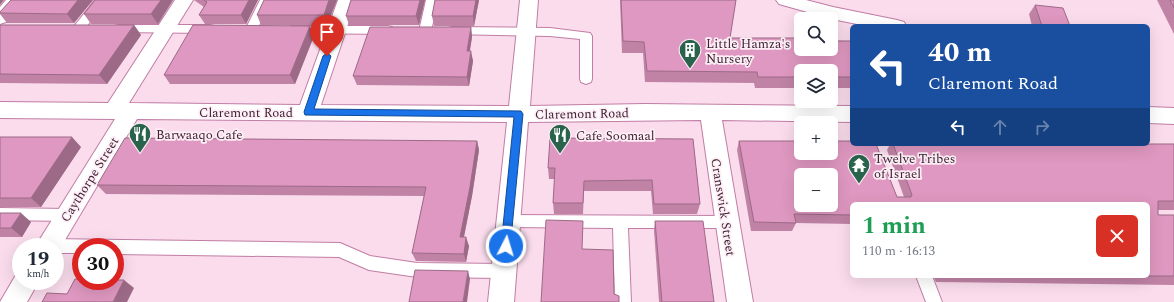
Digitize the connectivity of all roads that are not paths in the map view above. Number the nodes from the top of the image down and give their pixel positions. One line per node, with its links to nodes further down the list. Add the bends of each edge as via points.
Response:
1 (16, 0): 10 (street)
2 (101, 0): 12 (lane)
3 (184, 0): 15 (street, Caythorpe Street)
4 (266, 0): 18 (lane)
5 (347, 0): 21 (street)
6 (432, 0): 23 (lane, via 421,31)
7 (529, 0): 23 (street)
8 (784, 0): 9 (street)
9 (886, 24)
10 (2, 25)
11 (64, 28): 12 (lane)
12 (79, 28): 13 (lane)
13 (93, 29)
14 (108, 29): 15 (lane)
15 (166, 29): 16 (lane); 26 (street, Caythorpe Street)
16 (220, 29)
17 (236, 30): 18 (lane)
18 (251, 30): 19 (lane)
19 (266, 30)
20 (280, 30): 21 (lane)
21 (336, 30): 22 (lane); 27 (street)
22 (401, 30)
23 (526, 31): 24 (lane, via 586,36); 29 (street)
24 (586, 78)
25 (0, 110): 26 (street, Claremont Road)
26 (122, 111): 27 (street, Claremont Road); 34 (street, Caythorpe Street)
27 (308, 112): 29 (street, Claremont Road)
28 (710, 113): 29 (street, Claremont Road); 30 (street, Claremont Road); 37 (street, Cranswick Street)
29 (518, 114): 35 (street)
30 (850, 114)
31 (1150, 115): 32 (street)
32 (1174, 116)
33 (0, 214): 34 (lane)
34 (67, 214): 38 (street, Caythorpe Street)
35 (508, 221): 36 (lane); 40 (street)
36 (620, 221): 37 (lane); 45 (lane)
37 (726, 222): 46 (street, Cranswick Street)
38 (53, 238)
39 (64, 247): 40 (lane, via 340,250 369,263 417,270)
40 (504, 271): 44 (street)
41 (925, 278): 47 (lane)
42 (21, 290): 43 (street)
43 (14, 302)
44 (501, 302)
45 (623, 302)
46 (740, 302)
47 (934, 302)

